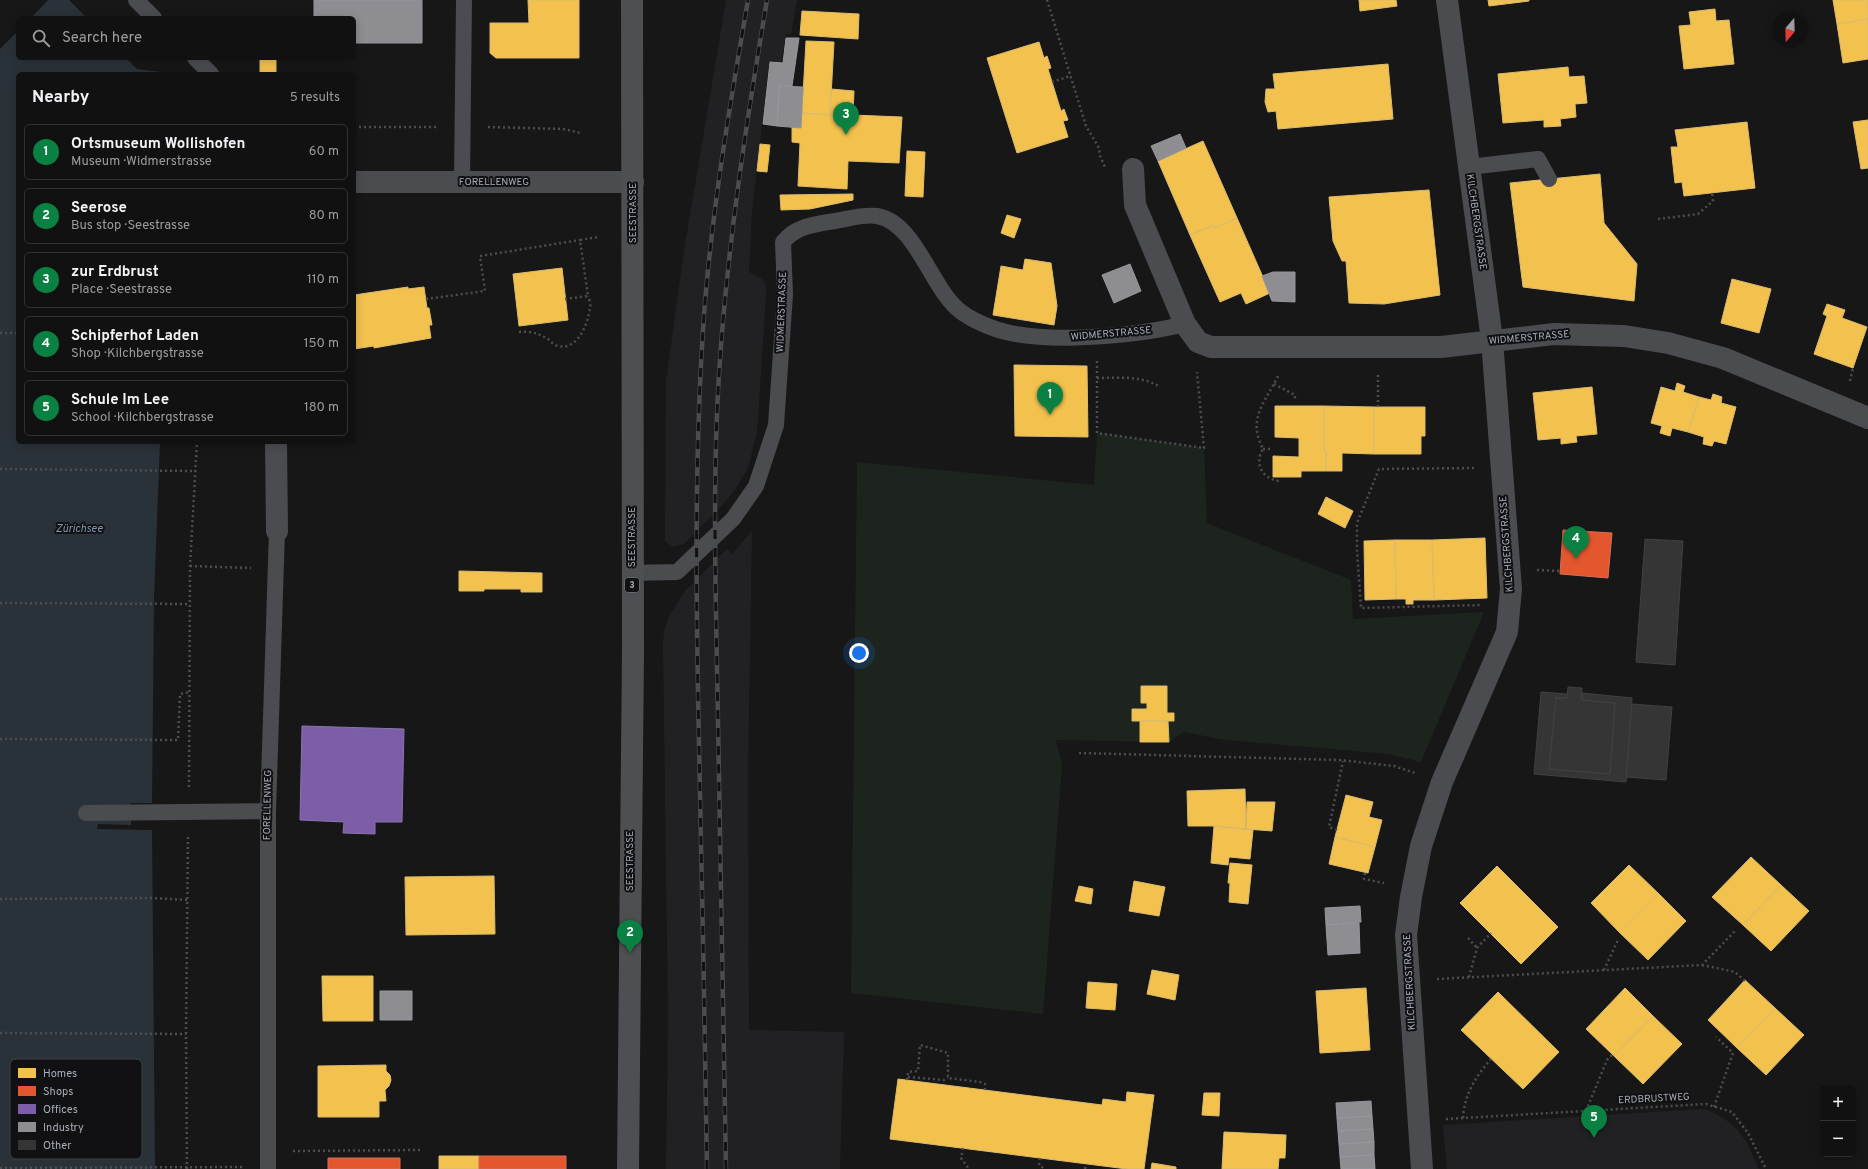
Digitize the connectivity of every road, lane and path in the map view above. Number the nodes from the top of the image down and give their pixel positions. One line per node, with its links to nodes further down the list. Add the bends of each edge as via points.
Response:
1 (136, 0): 6 (lane)
2 (464, 0): 16 (lane)
3 (632, 0): 17 (main road, SEESTRASSE / 3)
4 (1047, 0): 9 (path)
5 (1447, 0): 12 (street, KILCHBERGSTRASSE)
6 (152, 16)
7 (197, 60): 8 (lane)
8 (209, 72)
9 (1070, 76): 10 (path); 11 (path, via 1086,126)
10 (1052, 82)
11 (1099, 148)
12 (1469, 167): 14 (lane, via 1538,159); 30 (street, KILCHBERGSTRASSE)
13 (1133, 169): 25 (street, WIDMERSTRASSE, via 1135,205)
14 (1549, 179)
15 (356, 182): 16 (street, FORELLENWEG)
16 (462, 182): 17 (street, FORELLENWEG)
17 (633, 182): 52 (main road, SEESTRASSE / 3)
18 (1712, 193): 19 (path, via 1713,201 1698,214)
19 (1658, 219)
20 (598, 237): 21 (path)
21 (580, 240): 22 (path); 23 (path, via 480,256 485,291)
22 (588, 296): 24 (path); 27 (path, via 590,307 583,332 574,343 565,347 558,346 539,334 530,331)
23 (426, 299)
24 (565, 299)
25 (1185, 324): 29 (lane, WIDMERSTRASSE, via 1151,331); 30 (street, WIDMERSTRASSE, via 1198,342 1211,347 1441,347)
26 (0, 332): 28 (path)
27 (519, 332)
28 (16, 333)
29 (1097, 336): 34 (path); 52 (lane, WIDMERSTRASSE, via 1072,338 1022,335 992,328 973,319 950,303 913,244 892,221 877,216 860,216 799,229 790,234 784,242 785,294 776,425 756,486 733,519 677,572)
30 (1492, 340): 39 (street, WIDMERSTRASSE, via 1554,334 1624,336 1668,343 1723,358); 60 (street, KILCHBERGSTRASSE, via 1511,589 1507,632)
31 (1378, 370): 38 (path)
32 (1197, 371): 34 (path, via 1204,448 1097,433)
33 (1280, 371): 35 (path)
34 (1097, 378): 36 (path, via 1129,377 1150,380)
35 (1274, 384): 37 (path, via 1296,395); 41 (path, via 1257,417 1258,440)
36 (1160, 387)
37 (1295, 400)
38 (1378, 407)
39 (1868, 418)
40 (276, 444): 47 (street, FORELLENWEG)
41 (1263, 449): 42 (path); 46 (path, via 1259,455 1259,465 1264,475)
42 (1273, 449)
43 (1480, 468): 55 (path, via 1378,469 1357,523 1356,544 1361,608)
44 (0, 469): 45 (path)
45 (196, 471)
46 (1279, 481)
47 (277, 530): 49 (lane, FORELLENWEG)
48 (190, 566): 49 (path)
49 (276, 569): 61 (lane, FORELLENWEG)
50 (1531, 569): 51 (path)
51 (1560, 571)
52 (632, 573): 95 (main road, SEESTRASSE / 3)
53 (0, 603): 54 (path)
54 (189, 604)
55 (1483, 605)
56 (190, 692): 57 (path, via 180,694 178,740)
57 (0, 739)
58 (1079, 754): 59 (path)
59 (1343, 761): 60 (path, via 1394,766); 63 (path, via 1329,827)
60 (1442, 782): 99 (street, KILCHBERGSTRASSE, via 1422,846 1406,935)
61 (268, 811): 62 (lane); 94 (lane, FORELLENWEG)
62 (86, 813)
63 (1337, 830)
64 (1365, 873): 65 (path, via 1364,879)
65 (1391, 884)
66 (0, 899): 67 (path)
67 (188, 900)
68 (1736, 930): 73 (path)
69 (1491, 934): 72 (path)
70 (1468, 938): 72 (path)
71 (1618, 940): 74 (path)
72 (1477, 948): 75 (path)
73 (1702, 965): 74 (path); 77 (path, via 1736,972)
74 (1604, 970): 75 (path)
75 (1469, 977): 76 (path)
76 (1430, 979)
77 (1745, 981)
78 (0, 1033): 79 (path)
79 (186, 1034)
80 (1716, 1037): 85 (path, via 1733,1053)
81 (1612, 1054): 86 (path, via 1607,1060)
82 (1491, 1059): 87 (path, via 1475,1078 1464,1107)
83 (948, 1078): 83 (path, via 948,1053 920,1045 918,1071 908,1072 908,1078); 84 (path, via 980,1082 985,1084)
84 (985, 1090)
85 (1714, 1107): 86 (path, ERDBRUSTWEG, via 1706,1104); 100 (path, ERDBRUSTWEG, via 1732,1112 1748,1133)
86 (1586, 1111): 87 (path, ERDBRUSTWEG)
87 (1463, 1118): 88 (path, ERDBRUSTWEG)
88 (1444, 1120)
89 (962, 1148): 96 (path, via 961,1158)
90 (420, 1150): 94 (path, via 288,1151)
91 (1040, 1158): 97 (path, via 1039,1165)
92 (1086, 1164): 98 (path)
93 (0, 1168): 94 (path)
94 (268, 1168)
95 (628, 1169)
96 (969, 1169)
97 (1045, 1169)
98 (1085, 1169)
99 (1422, 1169)
100 (1766, 1169)

